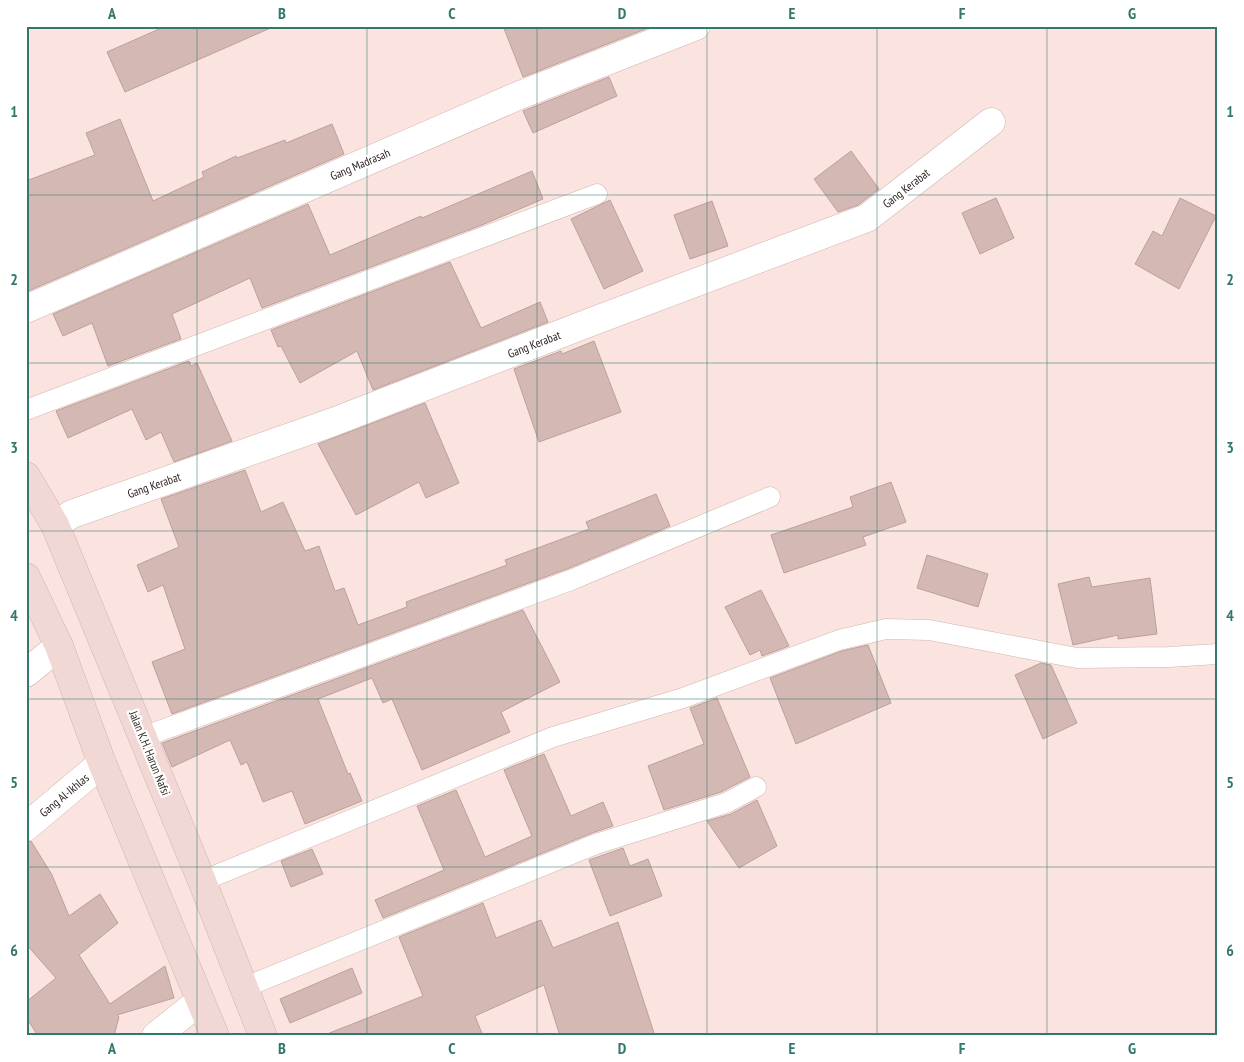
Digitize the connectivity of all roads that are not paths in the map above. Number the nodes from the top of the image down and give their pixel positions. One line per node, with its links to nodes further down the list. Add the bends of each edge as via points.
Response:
1 (696, 26): 4 (street, Gang Madrasah, via 520,95)
2 (991, 122): 8 (street, Gang Kerabat, via 867,218 333,422 72,514)
3 (597, 194): 5 (lane)
4 (26, 309)
5 (26, 410)
6 (26, 476): 8 (main road, Jalan K.H. Harun Nafsi)
7 (770, 497): 13 (lane, via 572,580)
8 (55, 525): 13 (main road, Jalan K.H. Harun Nafsi)
9 (26, 577): 10 (main road)
10 (59, 646): 12 (street); 14 (main road)
11 (1218, 654): 17 (lane, via 1169,658 1077,658 929,630 886,629 839,640 684,698 553,738)
12 (26, 673)
13 (143, 737): 17 (main road, Jalan K.H. Harun Nafsi)
14 (102, 763): 16 (street, Gang Al-Ikhlas); 19 (main road)
15 (756, 787): 18 (lane, via 726,803 596,844)
16 (26, 827)
17 (202, 881): 18 (main road, Jalan K.H. Harun Nafsi)
18 (243, 988): 22 (main road, Jalan K.H. Harun Nafsi)
19 (200, 1000): 20 (street); 21 (main road)
20 (156, 1036)
21 (215, 1036)
22 (263, 1036)

